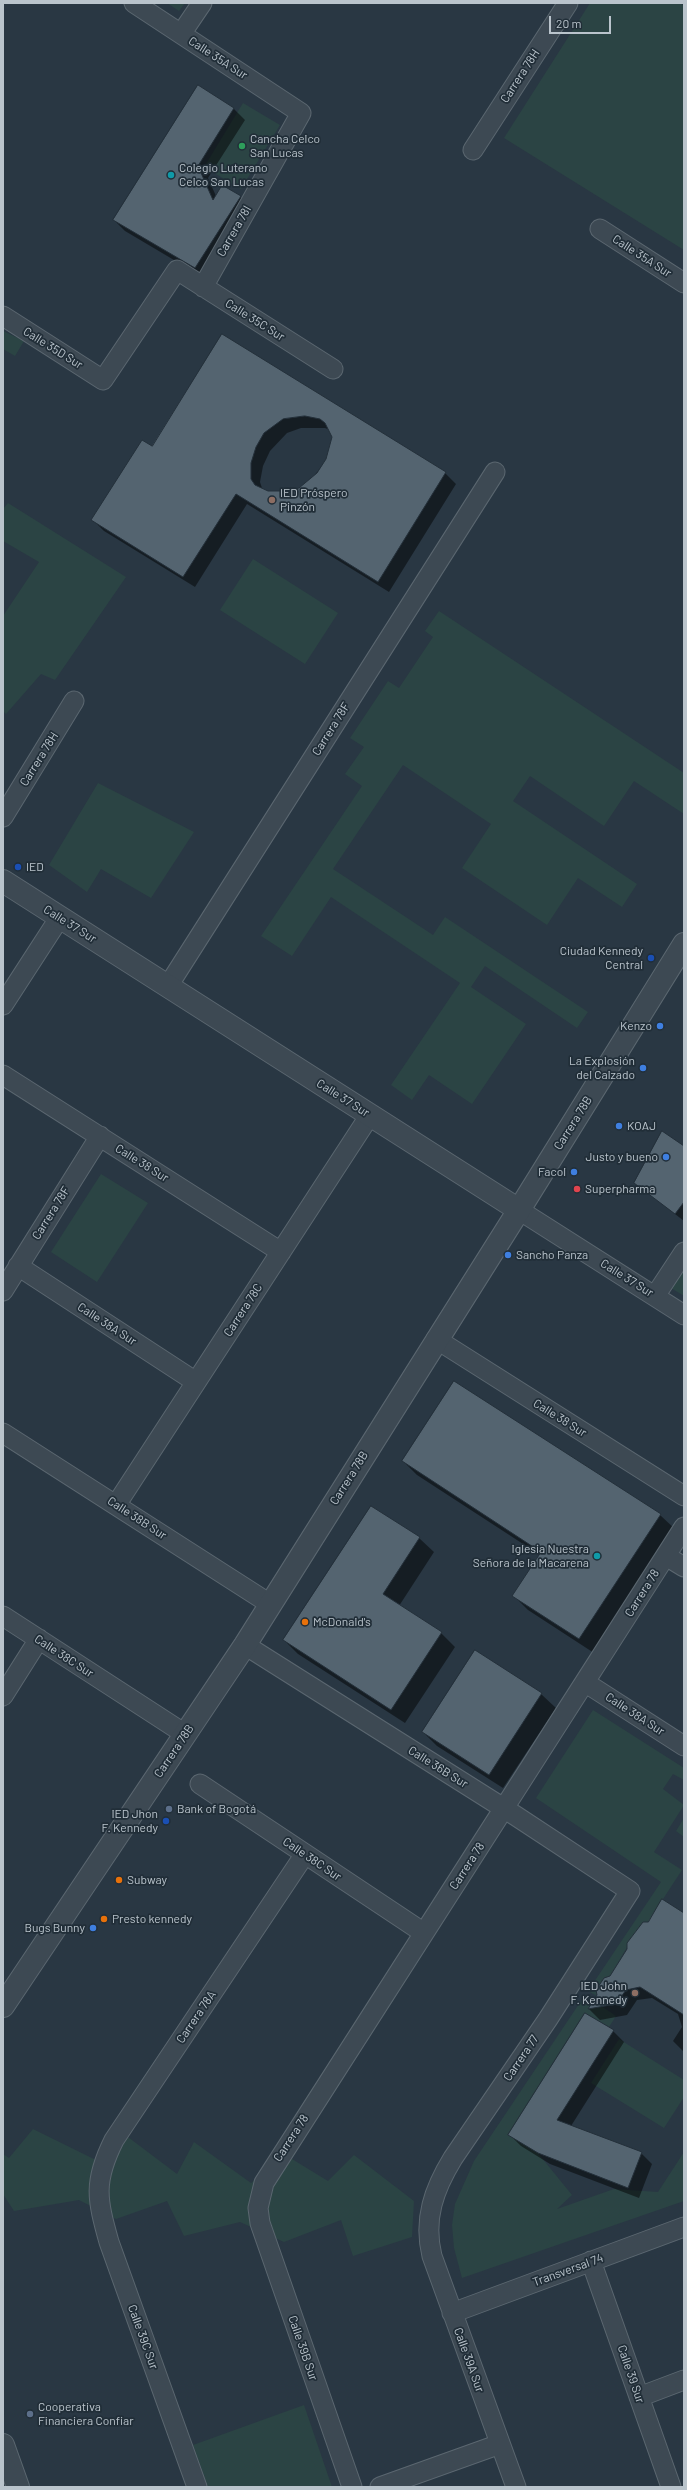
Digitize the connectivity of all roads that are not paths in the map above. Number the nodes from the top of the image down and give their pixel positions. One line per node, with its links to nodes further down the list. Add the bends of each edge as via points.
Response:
1 (134, 3): 4 (street, Calle 35A Sur)
2 (202, 3): 4 (street)
3 (568, 3): 6 (street, Carrera 78H)
4 (181, 34): 5 (street, Calle 35A Sur)
5 (301, 113): 9 (street, Carrera 78I)
6 (473, 150)
7 (600, 229): 8 (street, Calle 35A Sur)
8 (684, 283)
9 (203, 287): 11 (street, Calle 35C Sur); 12 (street, Calle 35C Sur, via 177,270)
10 (3, 316): 12 (street, Calle 35D Sur)
11 (333, 369)
12 (103, 380)
13 (495, 472): 19 (street, Carrera 78F)
14 (74, 701): 15 (street, Carrera 78H)
15 (3, 817)
16 (3, 881): 17 (street, Calle 37 Sur)
17 (60, 917): 19 (street, Calle 37 Sur); 20 (street)
18 (684, 944): 24 (street, Carrera 78B)
19 (168, 986): 22 (street, Calle 37 Sur)
20 (3, 1005)
21 (3, 1075): 23 (street, Calle 38 Sur)
22 (370, 1115): 24 (street, Calle 37 Sur); 25 (street, Carrera 78C)
23 (100, 1136): 25 (street, Calle 38 Sur); 27 (street, Carrera 78F)
24 (519, 1210): 29 (street, Calle 37 Sur); 31 (street, Carrera 78B)
25 (281, 1252): 32 (street, Carrera 78C)
26 (684, 1252): 29 (street)
27 (18, 1266): 28 (street, Carrera 78F); 32 (street, Calle 38A Sur)
28 (3, 1290)
29 (655, 1296): 30 (street, Calle 37 Sur)
30 (684, 1315)
31 (436, 1339): 34 (street, Calle 38 Sur); 39 (street, Carrera 78B)
32 (196, 1382): 35 (street, Carrera 78C)
33 (3, 1433): 35 (street, Calle 38B Sur)
34 (684, 1496)
35 (116, 1505): 39 (street, Calle 38B Sur)
36 (684, 1527): 37 (street, Carrera 78)
37 (666, 1556): 38 (street); 43 (street, Carrera 78)
38 (684, 1567)
39 (270, 1604): 42 (street, Carrera 78B)
40 (3, 1616): 41 (street, Calle 38C Sur)
41 (39, 1640): 44 (street); 45 (street, Calle 38C Sur)
42 (245, 1645): 45 (street, Carrera 78B); 48 (street, Calle 36B Sur)
43 (586, 1683): 46 (street, Calle 38A Sur); 48 (street, Carrera 78)
44 (3, 1696)
45 (185, 1734): 52 (street, Carrera 78B)
46 (684, 1746)
47 (200, 1784): 49 (street, Calle 38C Sur)
48 (505, 1809): 50 (street, Calle 36B Sur); 51 (street, Carrera 78)
49 (305, 1854): 51 (street, Calle 38C Sur); 53 (street, Carrera 78A, via 114,2140 102,2163)
50 (630, 1891): 56 (street, Carrera 77, via 548,2018 452,2158 433,2196)
51 (424, 1933): 54 (street, Carrera 78, via 273,2166 264,2183)
52 (3, 2006)
53 (99, 2185): 64 (street, Calle 39C Sur, via 100,2209 109,2242)
54 (258, 2208): 65 (street, Calle 39B Sur, via 264,2236)
55 (684, 2227): 57 (street, Transversal 74)
56 (427, 2232): 58 (street, Calle 39A Sur, via 432,2256)
57 (591, 2261): 58 (street, Transversal 74); 60 (street, Calle 39 Sur)
58 (452, 2313): 61 (street, Calle 39A Sur)
59 (684, 2380): 60 (street)
60 (639, 2397): 68 (street, Calle 39 Sur)
61 (500, 2444): 66 (street); 67 (street, Calle 39A Sur)
62 (3, 2445): 63 (street)
63 (18, 2487)
64 (197, 2487)
65 (352, 2487)
66 (380, 2487)
67 (516, 2487)
68 (671, 2487)

